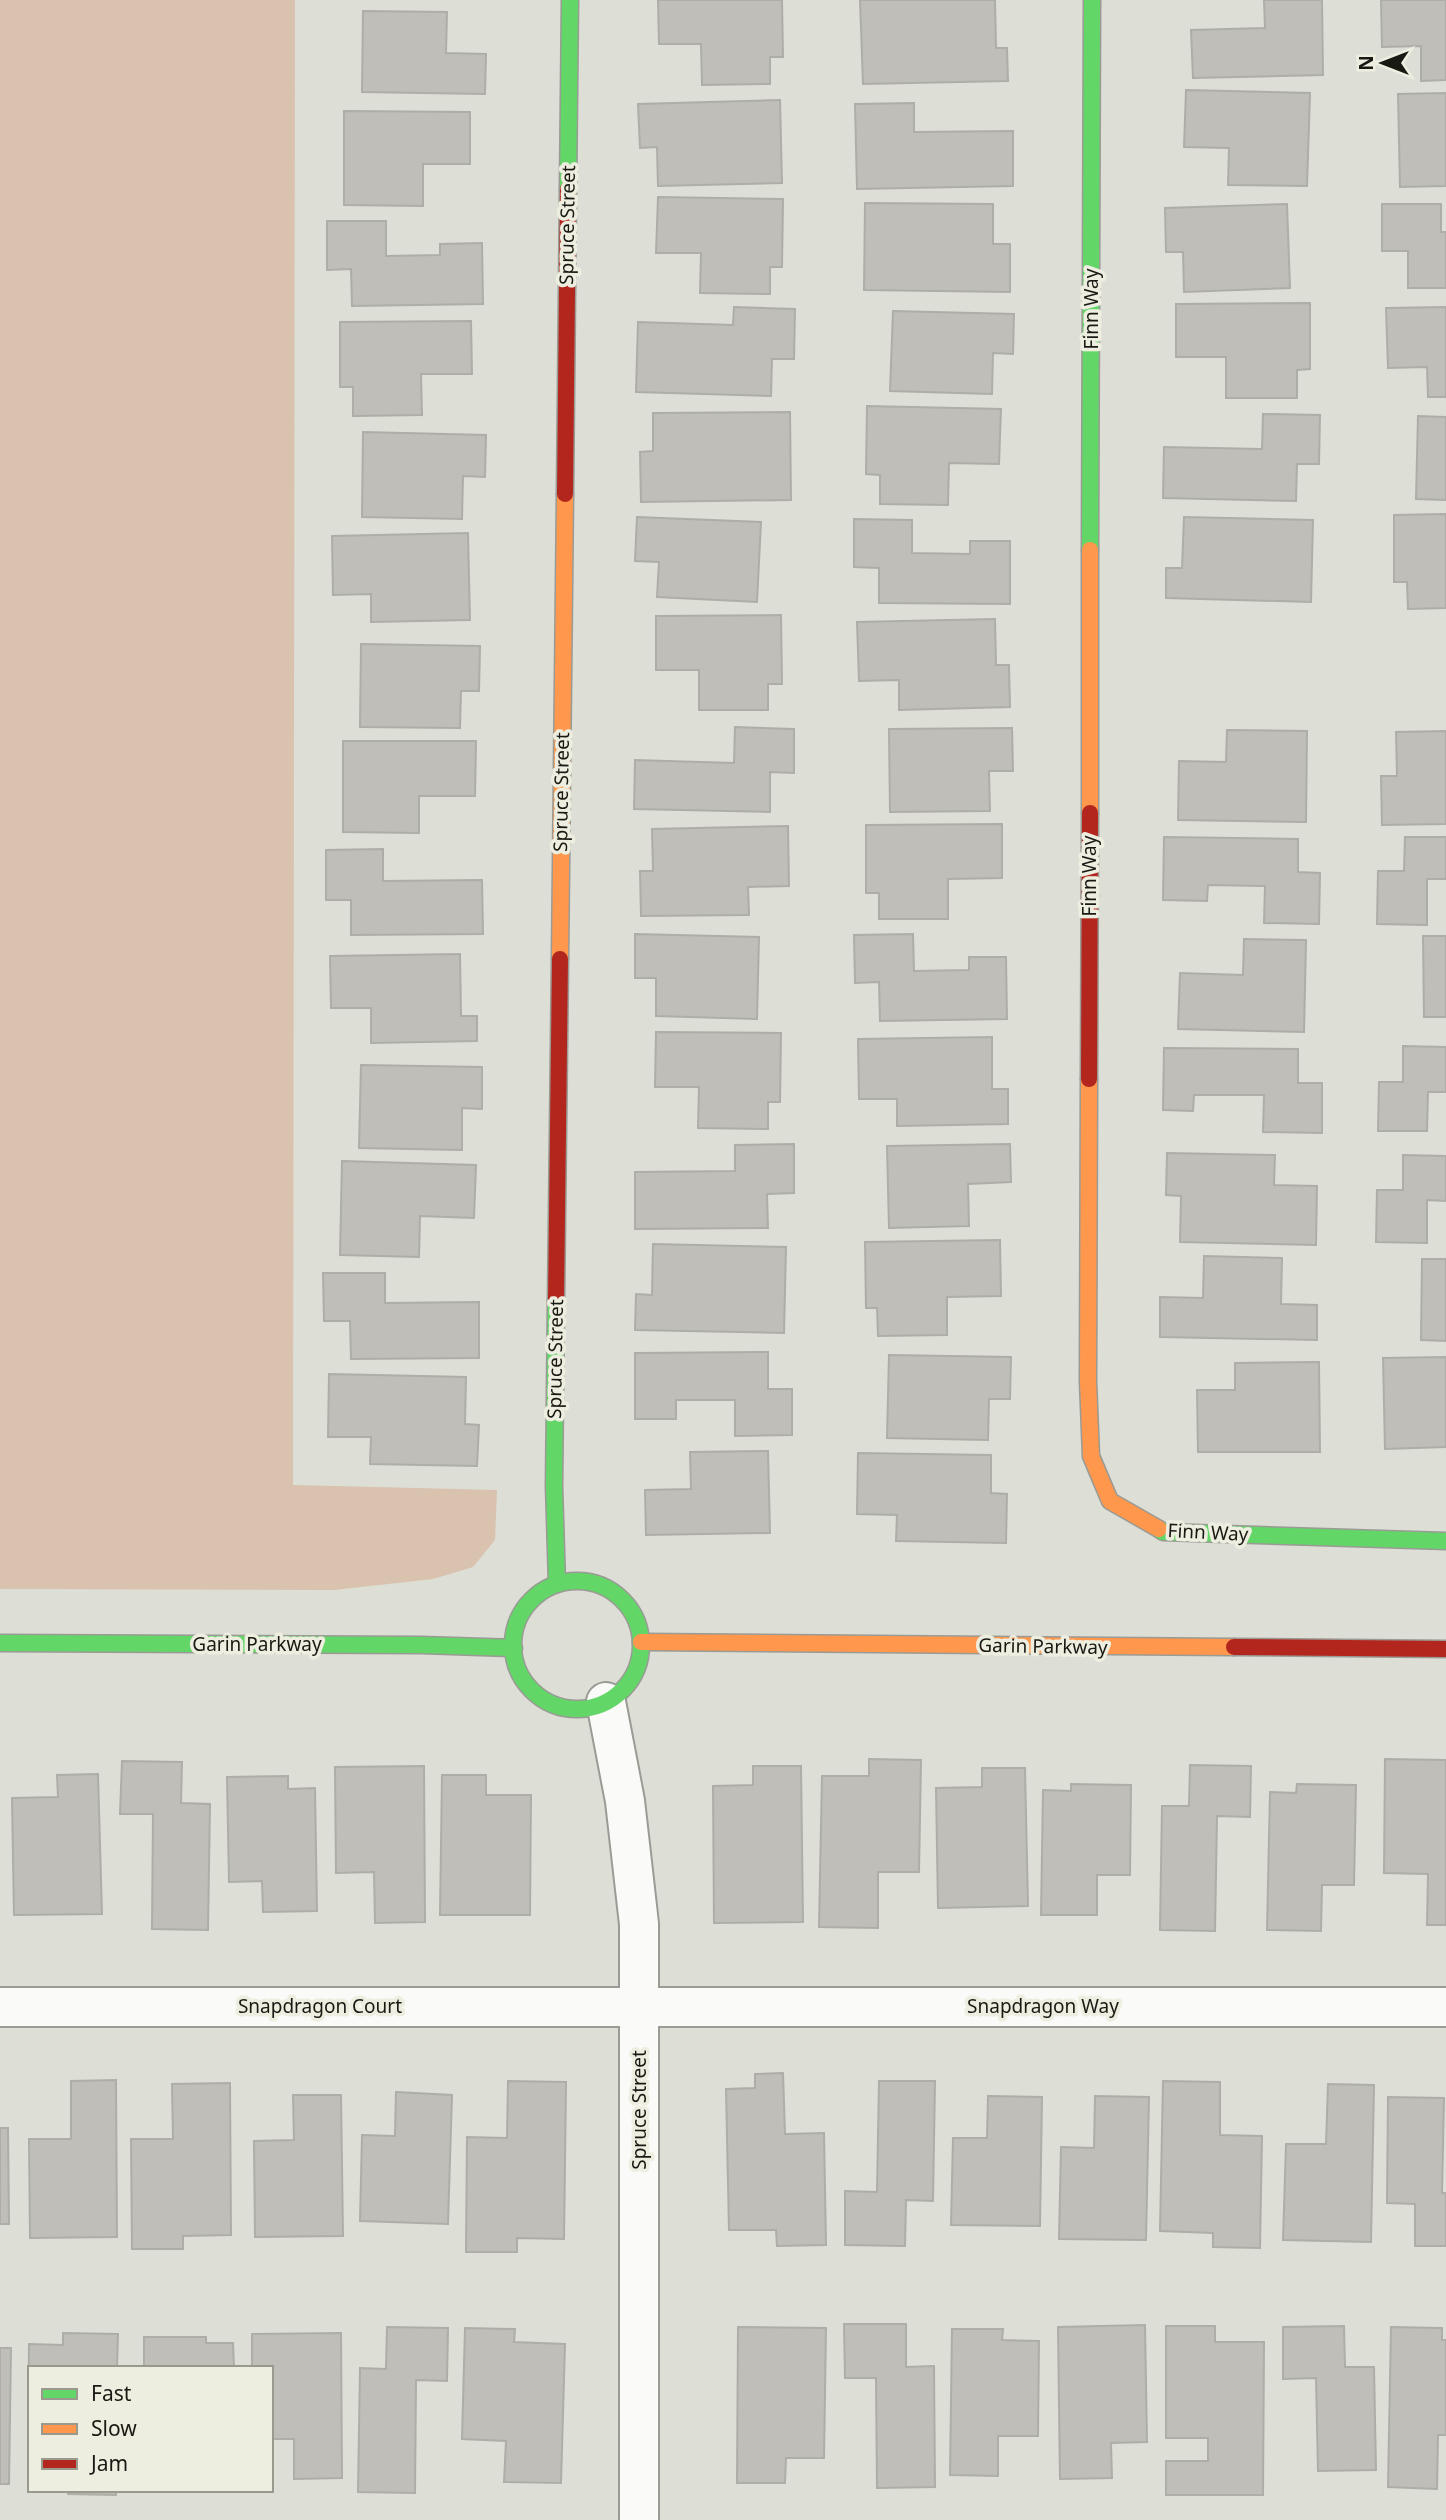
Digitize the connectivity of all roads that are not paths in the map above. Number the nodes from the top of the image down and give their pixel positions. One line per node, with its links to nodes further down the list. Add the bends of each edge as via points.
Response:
1 (570, 0): 4 (street, Spruce Street)
2 (1092, 0): 3 (street, Finn Way, via 1087,1381 1091,1456 1110,1501 1163,1532)
3 (1446, 1541)
4 (556, 1584): 5 (street, via 578,1581 615,1594 629,1608); 7 (street, via 522,1611 513,1636)
5 (640, 1642): 8 (street, Garin Parkway); 9 (street, via 640,1658 629,1682)
6 (0, 1643): 7 (street, Garin Parkway)
7 (514, 1648): 9 (street, via 514,1659 527,1686 554,1706 593,1708)
8 (1446, 1649)
9 (606, 1702): 10 (street, Spruce Street, via 625,1801 639,1924)
10 (639, 2005): 11 (street, Snapdragon Court); 12 (street, Snapdragon Way); 13 (street, Spruce Street)
11 (0, 2007)
12 (1446, 2007)
13 (639, 2520)

